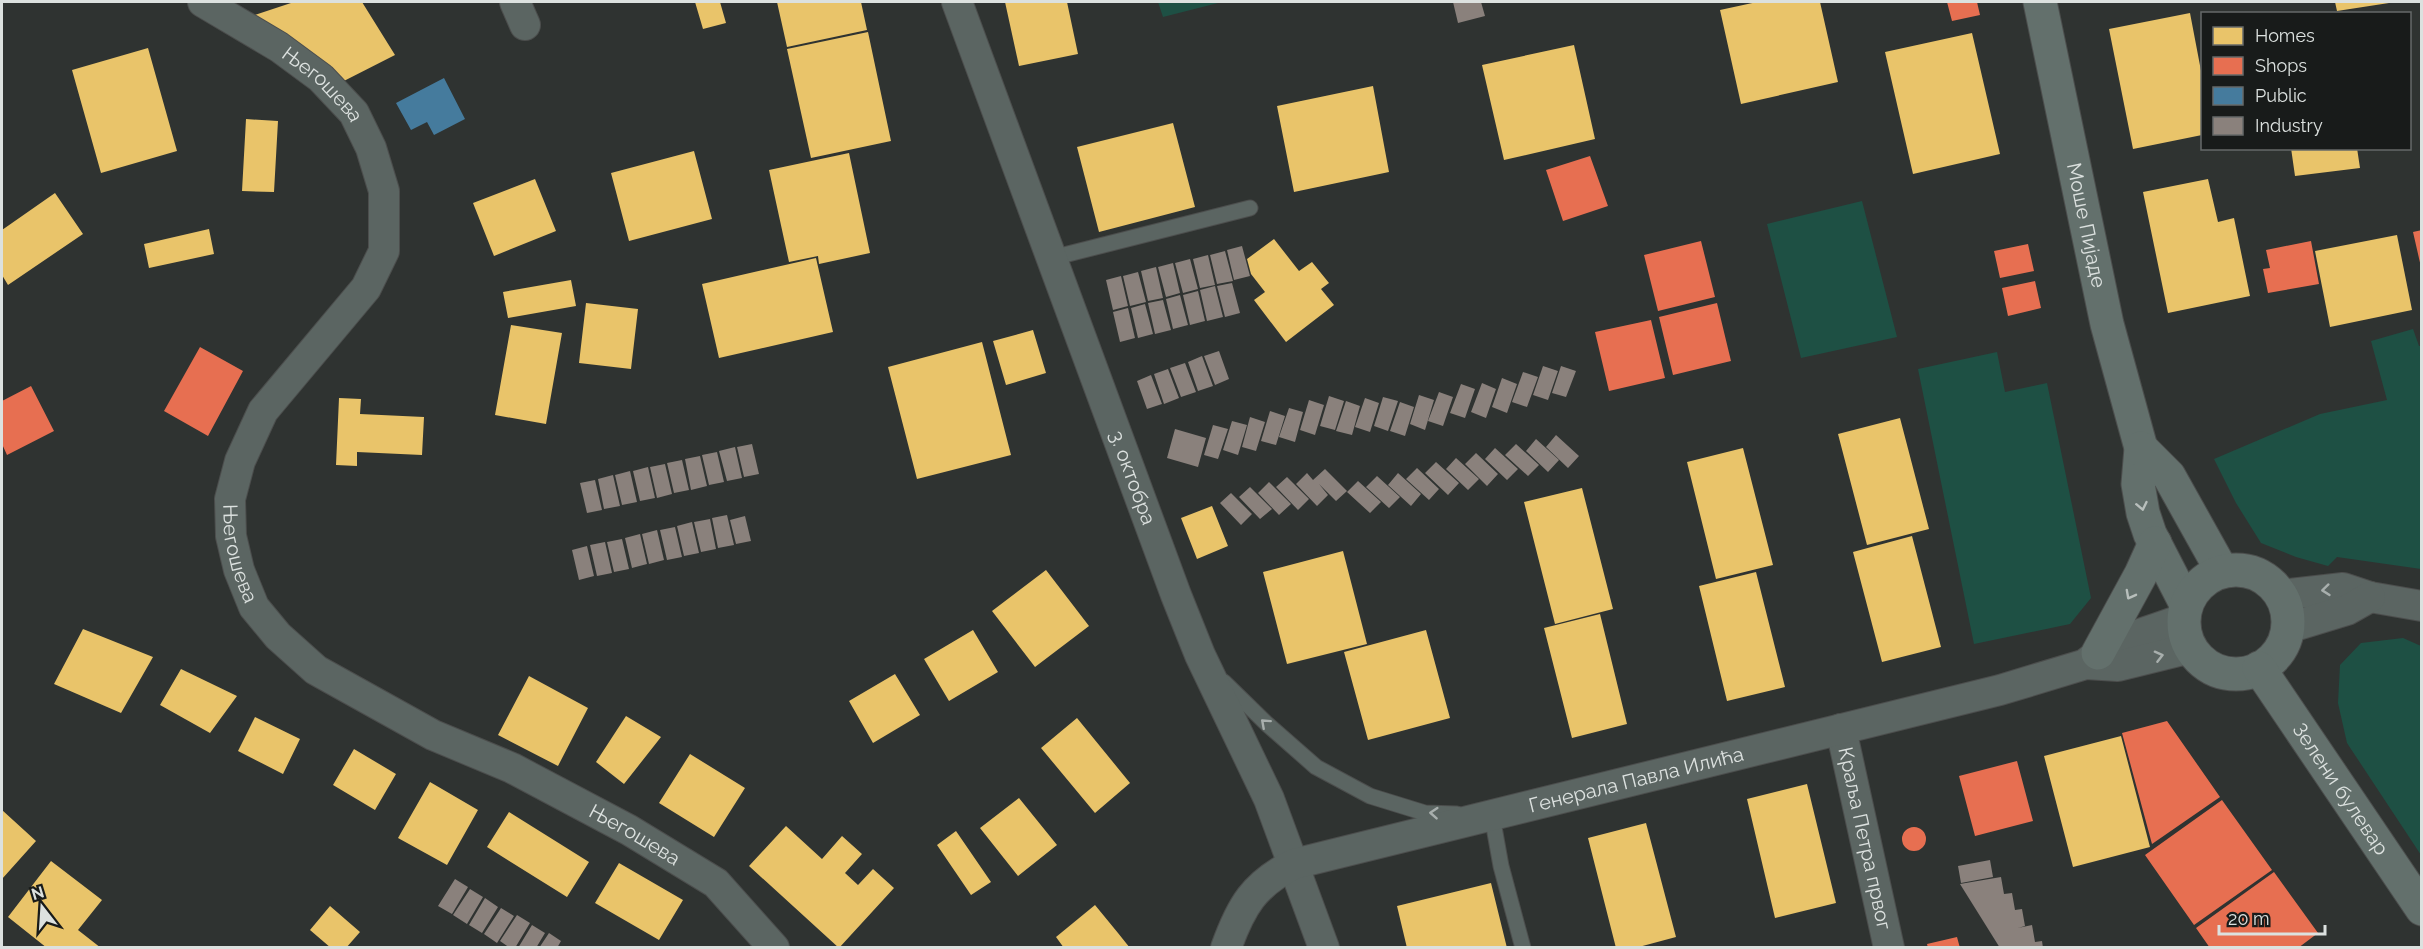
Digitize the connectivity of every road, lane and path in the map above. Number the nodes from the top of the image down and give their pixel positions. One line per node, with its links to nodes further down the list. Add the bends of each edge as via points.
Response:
1 (203, 2): 21 (street, Његошева, via 279,47 321,78 354,113 371,148 384,191 384,251 366,288 263,411 240,461 230,499 231,536 254,607 278,636 316,670 434,735 512,768 600,814 716,883)
2 (957, 2): 5 (street, 3. октобра)
3 (2040, 2): 6 (street, Моше Пијаде, via 2107,324)
4 (1251, 208): 5 (lane)
5 (1052, 258): 14 (street, 3. октобра)
6 (2141, 448): 7 (street, Моше Пијаде, one-way to 7, via 2138,484 2143,513); 8 (street, Моше Пијаде, via 2169,476)
7 (2155, 543): 12 (street, Моше Пијаде); 15 (street, one-way to 15)
8 (2222, 571): 9 (street, via 2239,569 2256,574); 12 (street, via 2195,589)
9 (2281, 595): 10 (street, one-way to 9, via 2343,588); 13 (street)
10 (2370, 597): 11 (street); 13 (street, via 2347,610)
11 (2421, 606)
12 (2187, 624): 15 (street, Генерала Павла Илића); 16 (street, via 2200,661 2229,674)
13 (2288, 628): 16 (street, via 2273,658)
14 (1200, 655): 18 (lane, one-way to 14, via 1425,813 1370,796 1316,767 1229,689); 19 (street, 3. октобра, via 1269,799)
15 (2092, 659): 17 (street, Генерала Павла Илића, via 2000,690)
16 (2259, 668): 20 (street, Зелени булевар)
17 (1841, 729): 18 (street, Генерала Павла Илића); 25 (street, Краља Петра првог)
18 (1492, 816): 19 (street, Генерала Павла Илића); 24 (lane)
19 (1294, 864): 22 (street, Генерала Павла Илића, via 1273,875 1254,892 1236,921); 23 (street, 3. октобра)
20 (2421, 909)
21 (774, 948)
22 (1226, 948)
23 (1324, 948)
24 (1522, 948)
25 (1889, 948)

